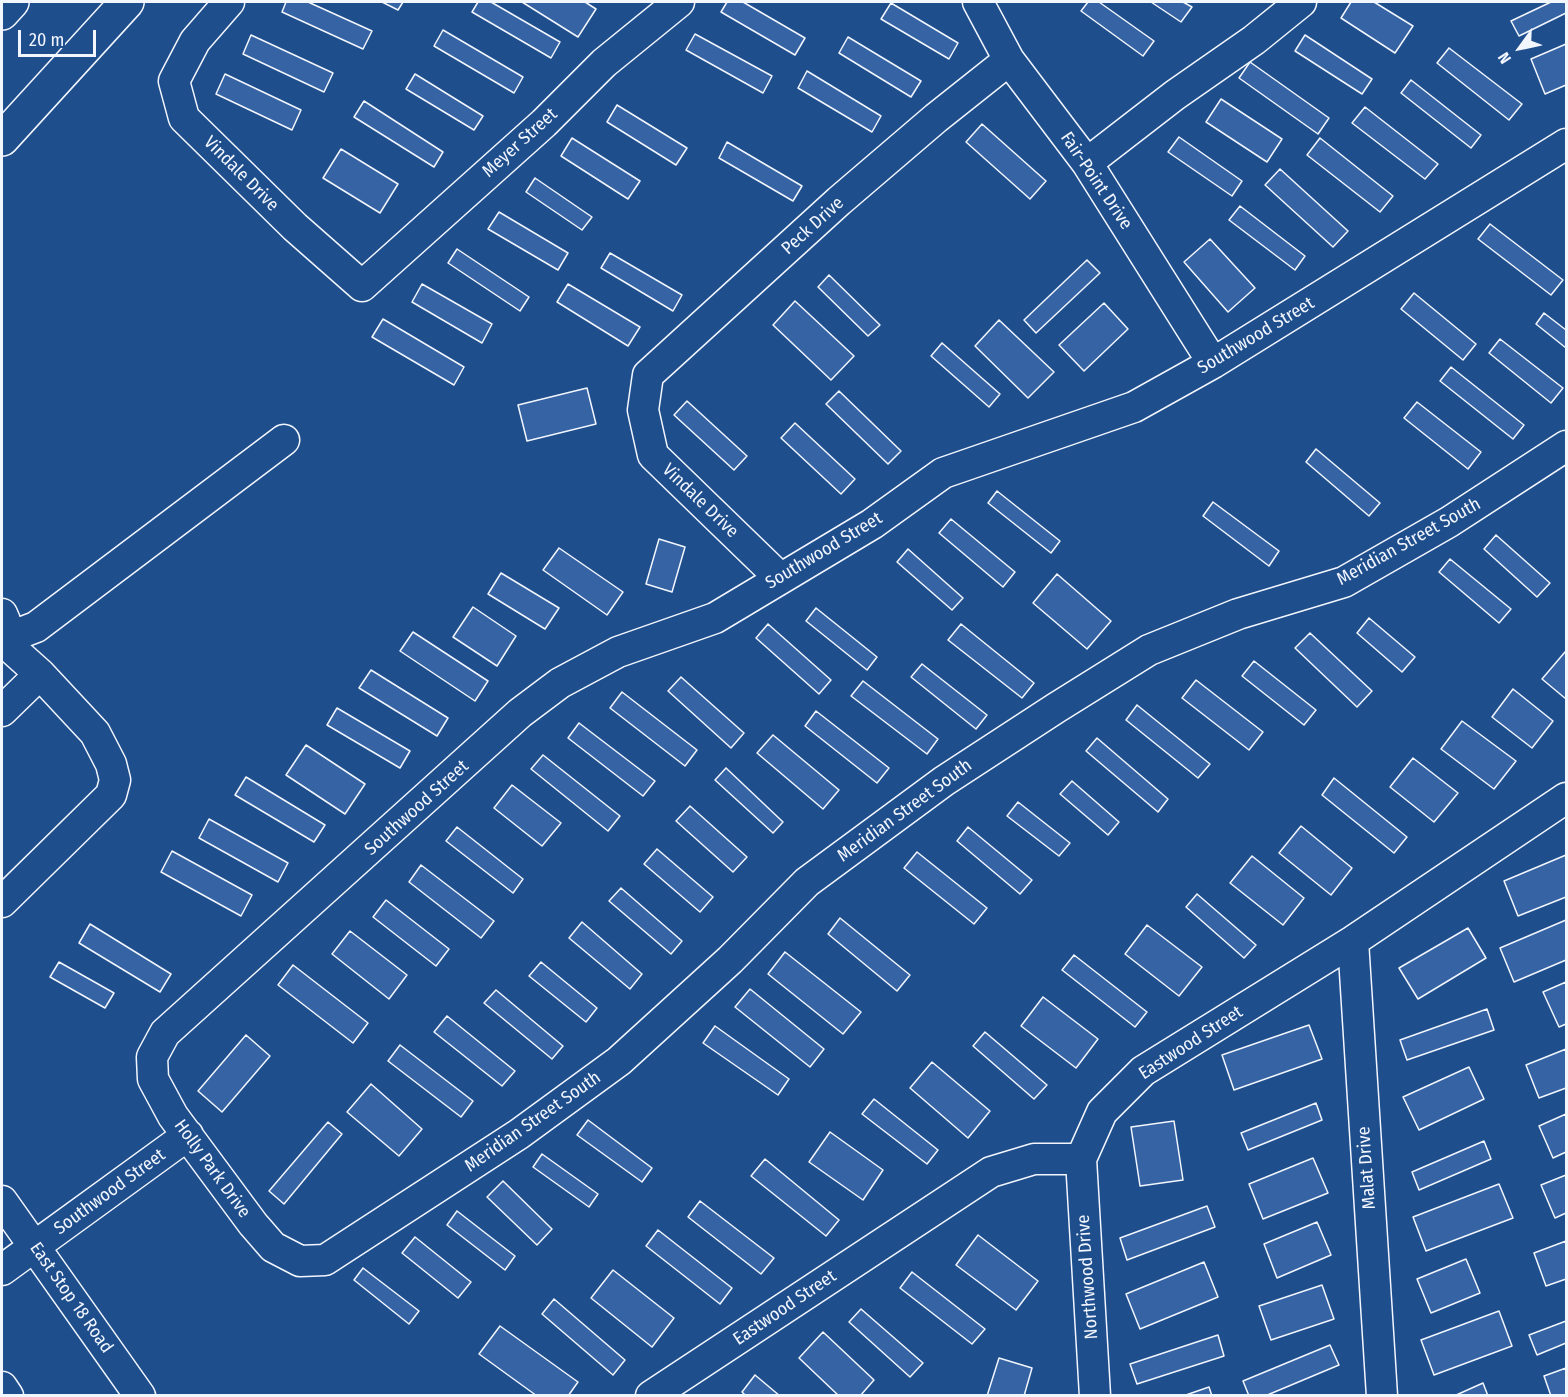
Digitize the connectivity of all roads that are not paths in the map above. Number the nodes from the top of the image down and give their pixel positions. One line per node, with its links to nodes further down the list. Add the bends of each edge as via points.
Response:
1 (12, 2): 7 (main road)
2 (127, 2): 9 (main road)
3 (229, 2): 12 (street, Vindale Drive, via 195,41 174,81 184,118 295,227)
4 (679, 2): 12 (street, Meyer Street, via 604,63 544,123)
5 (978, 2): 8 (street, Fair-Point Drive)
6 (1301, 2): 11 (street)
7 (2, 13)
8 (1010, 60): 11 (street, Fair-Point Drive); 14 (street, Peck Drive, via 856,186 671,353 648,375)
9 (2, 139)
10 (1566, 144): 13 (street, Southwood Street)
11 (1087, 163): 13 (street, Fair-Point Drive)
12 (362, 286)
13 (1213, 363): 17 (street, Southwood Street, via 1134,407 943,473 872,524)
14 (643, 410): 17 (street, Vindale Drive, via 653,455)
15 (284, 440): 20 (street, via 36,627 2,640)
16 (1566, 446): 30 (street, Meridian Street South, via 1449,522 1344,582 1238,614 1149,650 1056,708 944,781 807,882 730,960 619,1061 519,1134 355,1243 326,1260)
17 (780, 578): 25 (street, Southwood Street, via 715,618 618,652 560,683 520,713 165,1033)
18 (2, 614): 19 (street)
19 (2, 640)
20 (40, 674): 21 (street); 23 (street, via 95,733 115,780 111,795)
21 (2, 711)
22 (1566, 798): 24 (street, Eastwood Street)
23 (2, 902)
24 (1353, 941): 27 (street, Eastwood Street, via 1143,1071 1102,1112); 37 (street, Malat Drive)
25 (152, 1058): 26 (street, Holly Park Drive, via 153,1079 160,1095)
26 (188, 1135): 29 (street, Southwood Street); 30 (street, Holly Park Drive, via 252,1224 273,1247)
27 (1081, 1159): 35 (street, Eastwood Street, via 1034,1159 991,1172); 36 (street, Northwood Drive)
28 (2, 1201): 29 (street, East Stop 18 Road)
29 (34, 1247): 31 (street, Southwood Street); 34 (street, East Stop 18 Road)
30 (300, 1261)
31 (2, 1270)
32 (2, 1387): 33 (street)
33 (8, 1395)
34 (140, 1395)
35 (651, 1395)
36 (1095, 1395)
37 (1382, 1395)

